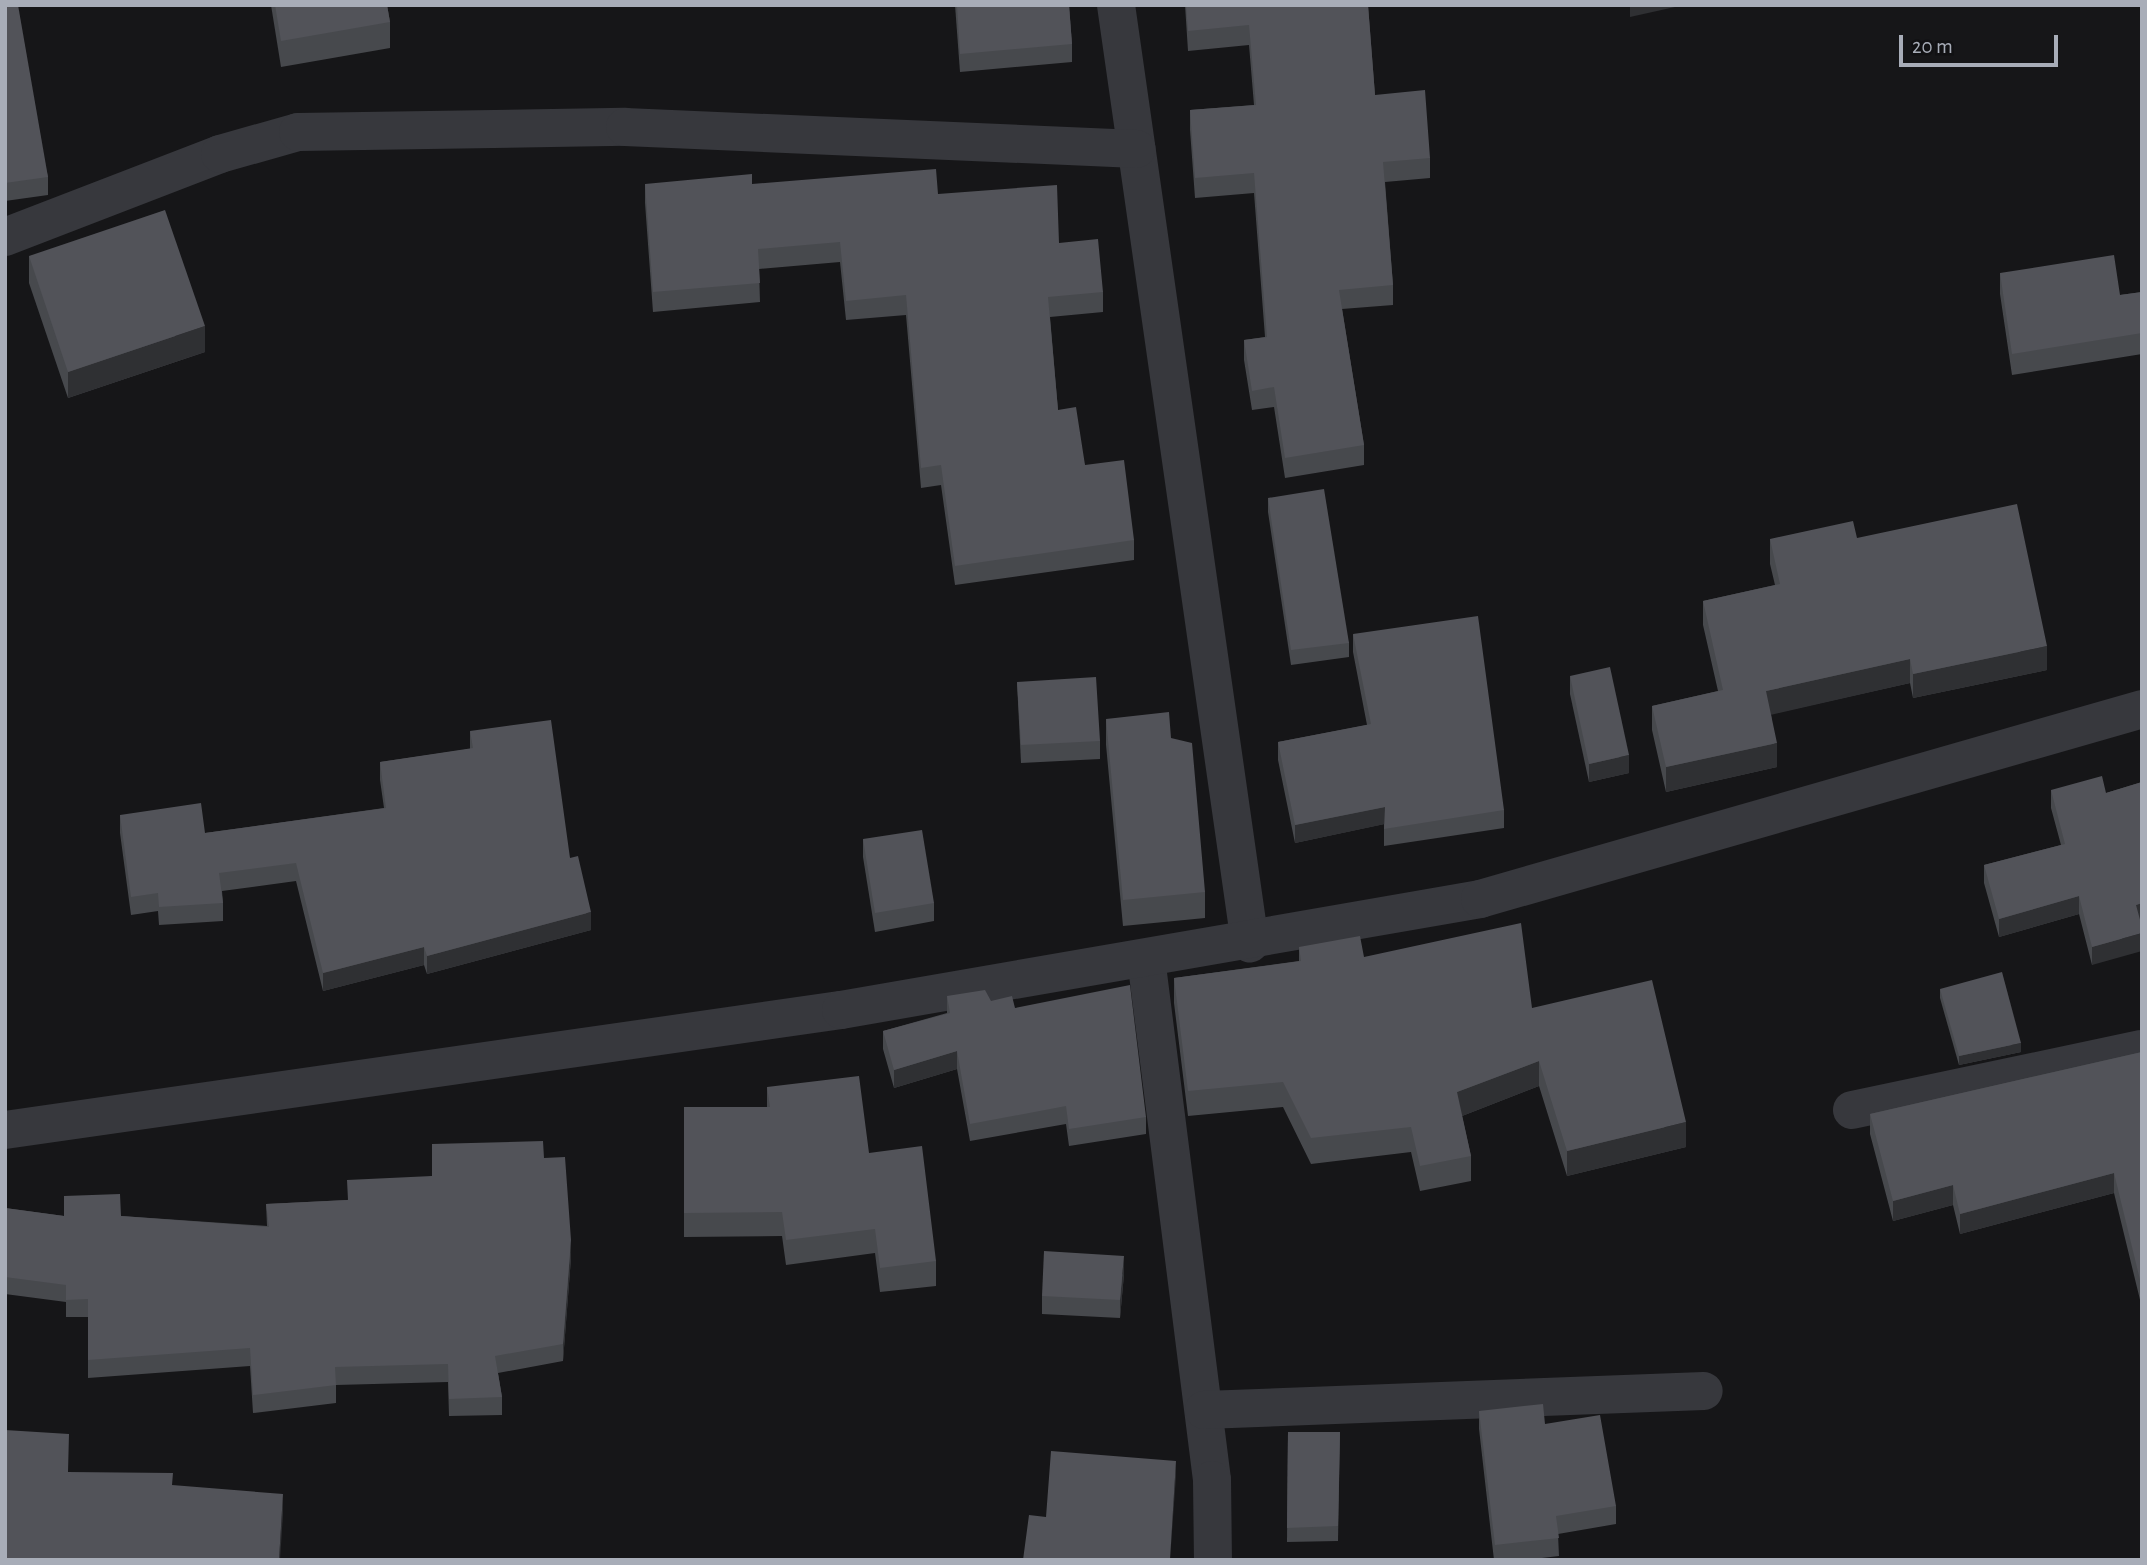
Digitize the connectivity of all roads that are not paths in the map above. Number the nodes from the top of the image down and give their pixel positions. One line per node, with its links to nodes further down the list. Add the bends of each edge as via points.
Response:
1 (1116, 5): 2 (street)
2 (1137, 149): 3 (street, via 625,127 299,132 220,154); 5 (street)
3 (5, 237)
4 (2142, 709): 5 (street, via 1493,895)
5 (1250, 943): 6 (street)
6 (1146, 958): 9 (street, via 841,1010); 11 (street)
7 (2142, 1049): 8 (street)
8 (1852, 1110)
9 (5, 1130)
10 (1704, 1391): 11 (street)
11 (1204, 1410): 12 (street)
12 (1213, 1560)

